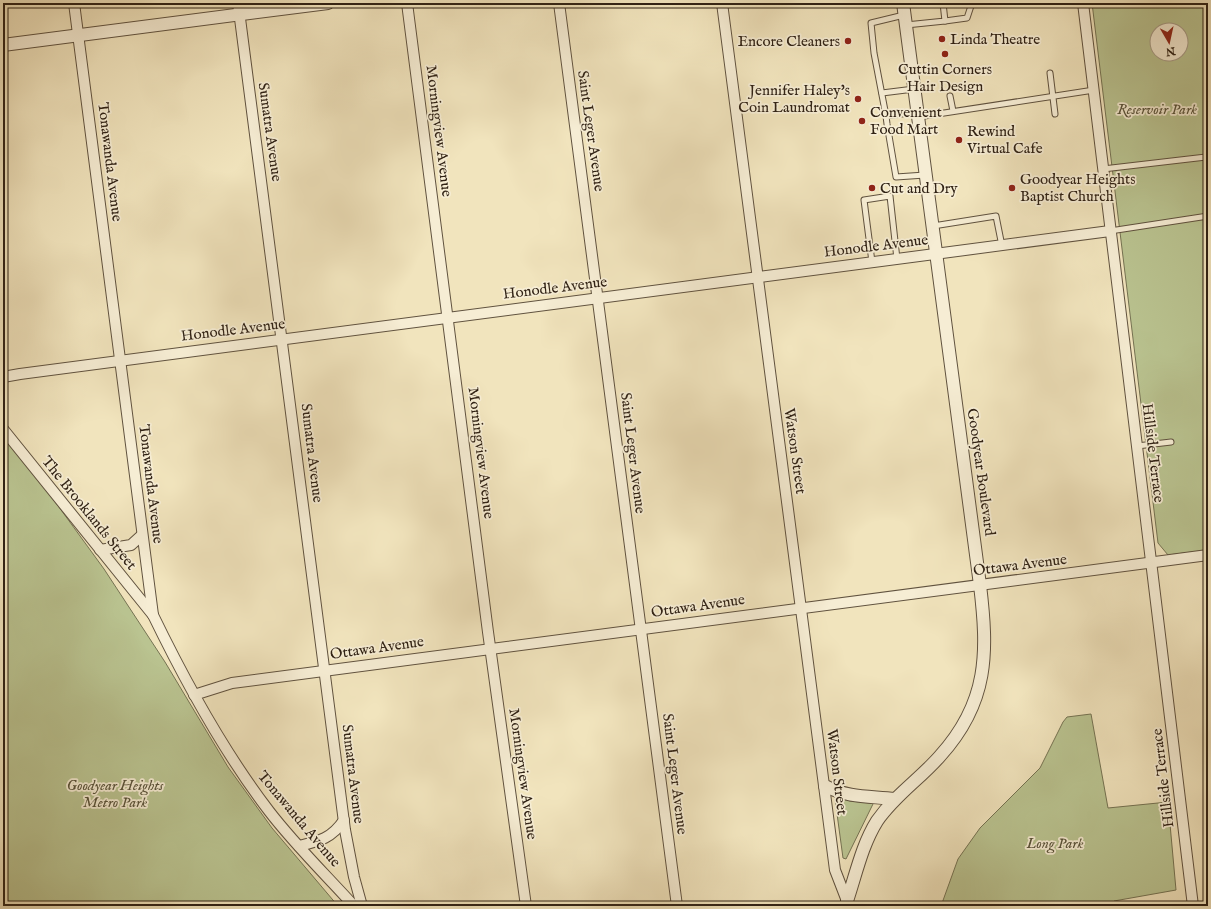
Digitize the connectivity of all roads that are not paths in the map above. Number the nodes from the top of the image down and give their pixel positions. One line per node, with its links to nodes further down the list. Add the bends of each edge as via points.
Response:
1 (74, 3): 12 (street, Tonawanda Avenue)
2 (328, 3): 9 (street)
3 (407, 3): 36 (street, Morningview Avenue)
4 (559, 3): 35 (street, Saint Leger Avenue)
5 (722, 3): 34 (street, Watson Street)
6 (943, 3): 11 (lane)
7 (972, 3): 11 (lane, via 967,18)
8 (1083, 3): 16 (street, Hillside Terrace)
9 (239, 9): 12 (street); 37 (street, Sumatra Avenue)
10 (905, 14): 11 (lane); 15 (street, Goodyear Boulevard); 17 (lane, via 871,23)
11 (945, 21)
12 (79, 35): 13 (street); 38 (street, Tonawanda Avenue)
13 (3, 45)
14 (1050, 73): 19 (lane)
15 (914, 89): 17 (lane); 21 (street, Goodyear Boulevard)
16 (1094, 90): 19 (lane); 24 (street, Hillside Terrace)
17 (882, 93): 23 (lane)
18 (950, 96): 20 (lane)
19 (1053, 96): 20 (lane); 22 (lane)
20 (952, 112): 21 (lane)
21 (918, 114): 23 (lane); 26 (street, Goodyear Boulevard)
22 (1055, 114)
23 (886, 116): 26 (lane, via 896,177)
24 (1103, 169): 25 (lane, via 1206,157); 29 (street, Hillside Terrace)
25 (1208, 171)
26 (926, 175): 28 (street, Goodyear Boulevard)
27 (1208, 216): 29 (lane)
28 (933, 226): 30 (lane, via 996,216); 31 (street, Goodyear Boulevard)
29 (1110, 231): 30 (street, Honodle Avenue); 42 (street, Hillside Terrace)
30 (1002, 246): 31 (street, Honodle Avenue)
31 (937, 254): 32 (street, Honodle Avenue); 47 (street, Goodyear Boulevard)
32 (897, 259): 33 (street, Honodle Avenue); 33 (lane, via 890,196 864,200)
33 (872, 262): 34 (street, Honodle Avenue)
34 (758, 277): 35 (street, Honodle Avenue); 48 (street, Watson Street)
35 (598, 298): 36 (street, Honodle Avenue); 50 (street, Saint Leger Avenue)
36 (448, 317): 37 (street, Honodle Avenue); 51 (street, Morningview Avenue)
37 (283, 339): 38 (street, Honodle Avenue); 52 (street, Sumatra Avenue)
38 (120, 360): 39 (street, Honodle Avenue); 43 (street, Tonawanda Avenue)
39 (3, 377)
40 (3, 430): 44 (street, The Brooklands Street)
41 (1171, 442): 42 (lane)
42 (1138, 446): 46 (street, Hillside Terrace)
43 (142, 535): 44 (street, via 131,545); 49 (street, Tonawanda Avenue)
44 (100, 550): 49 (street, The Brooklands Street)
45 (1208, 555): 46 (street, Ottawa Avenue)
46 (1152, 562): 47 (street, Ottawa Avenue); 63 (street, Hillside Terrace)
47 (980, 585): 48 (street, Ottawa Avenue); 55 (street, Goodyear Boulevard, via 985,624 984,661 971,710 960,730 940,756)
48 (801, 607): 50 (street, Ottawa Avenue); 54 (street, Watson Street)
49 (153, 615): 53 (street, Tonawanda Avenue)
50 (641, 629): 51 (street, Ottawa Avenue); 62 (street, Saint Leger Avenue)
51 (491, 649): 52 (street, Ottawa Avenue); 61 (street, Morningview Avenue)
52 (325, 671): 53 (street, Ottawa Avenue, via 232,683); 56 (street, Sumatra Avenue)
53 (194, 695): 57 (street, Tonawanda Avenue, via 251,787)
54 (825, 786): 55 (street, via 856,797); 58 (street, Watson Street, via 834,870)
55 (895, 799): 58 (street, Goodyear Boulevard, via 877,822 866,842)
56 (344, 820): 57 (street, via 337,831 325,839); 60 (street, Sumatra Avenue)
57 (299, 846): 59 (street, Tonawanda Avenue)
58 (847, 903)
59 (354, 906)
60 (362, 906)
61 (526, 906)
62 (677, 906)
63 (1193, 906)

